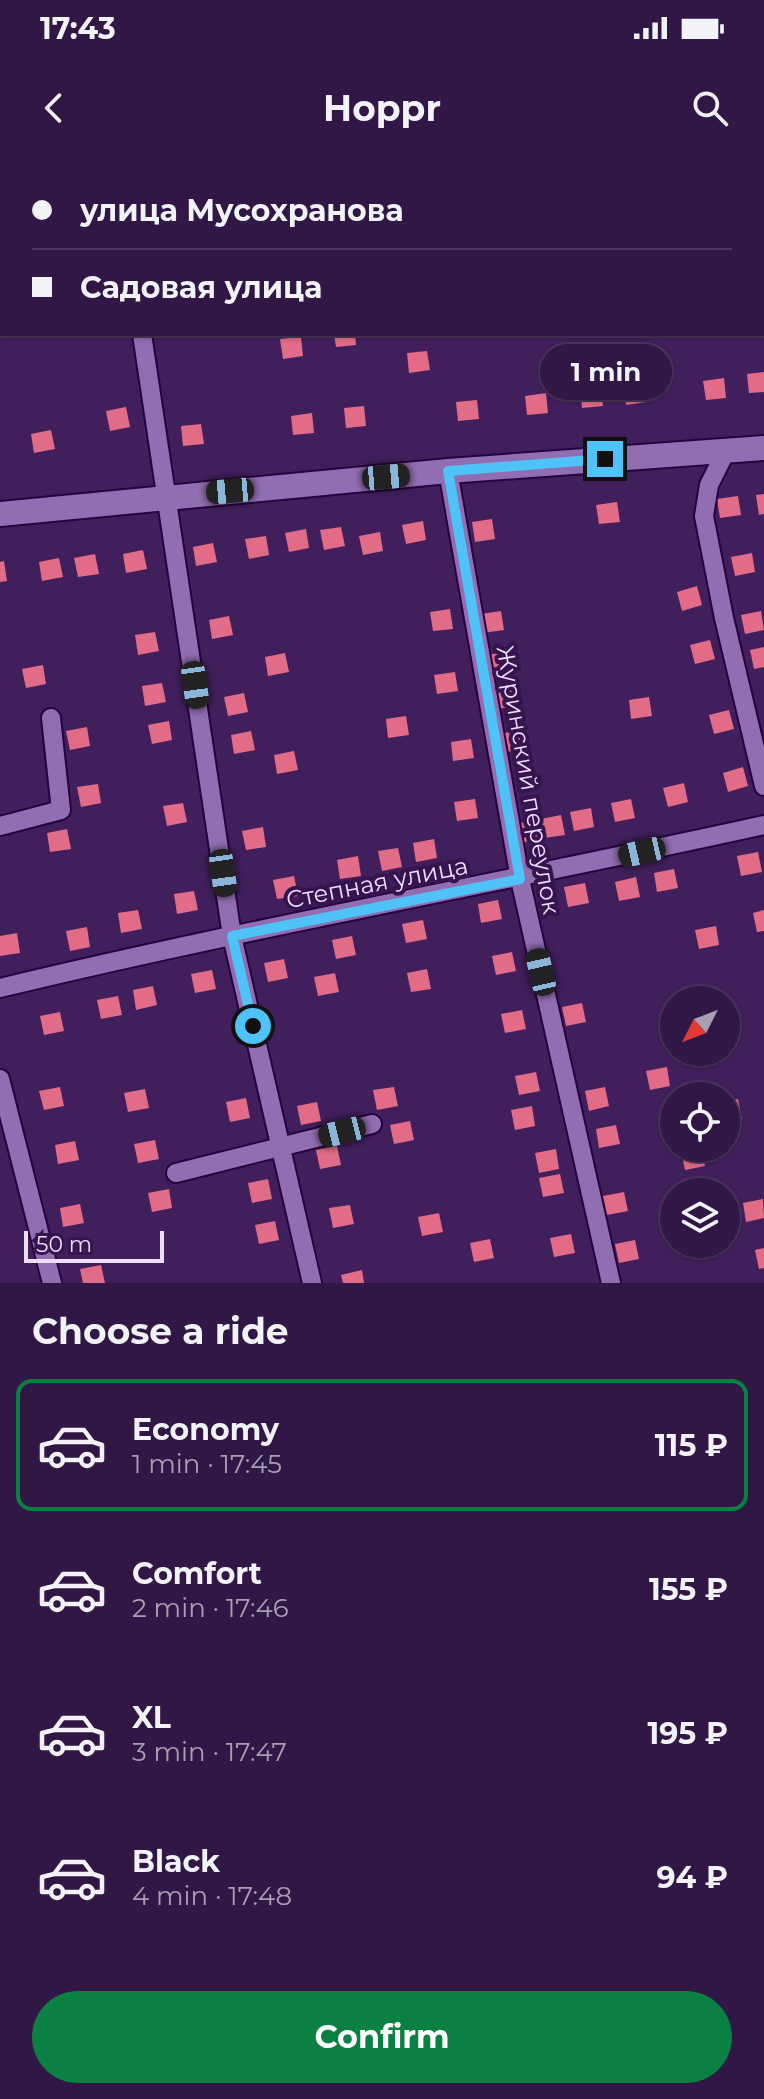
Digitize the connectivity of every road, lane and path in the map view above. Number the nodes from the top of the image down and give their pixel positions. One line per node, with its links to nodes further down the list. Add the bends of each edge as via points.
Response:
1 (142, 336): 5 (street)
2 (764, 448): 3 (street)
3 (726, 451): 4 (street); 8 (street, via 709,485 704,516)
4 (448, 471): 5 (street); 11 (street, Журинский переулок)
5 (168, 497): 6 (street); 12 (street)
6 (0, 514)
7 (51, 718): 10 (street, via 61,810)
8 (764, 786)
9 (764, 825): 11 (street, Степная улица)
10 (0, 826)
11 (520, 879): 12 (street, Степная улица); 20 (street, Журинский переулок)
12 (232, 936): 13 (street, Степная улица); 16 (street)
13 (0, 988)
14 (0, 1079): 18 (street)
15 (372, 1124): 16 (street)
16 (281, 1147): 17 (street); 19 (street)
17 (176, 1173)
18 (52, 1283)
19 (312, 1283)
20 (611, 1283)

